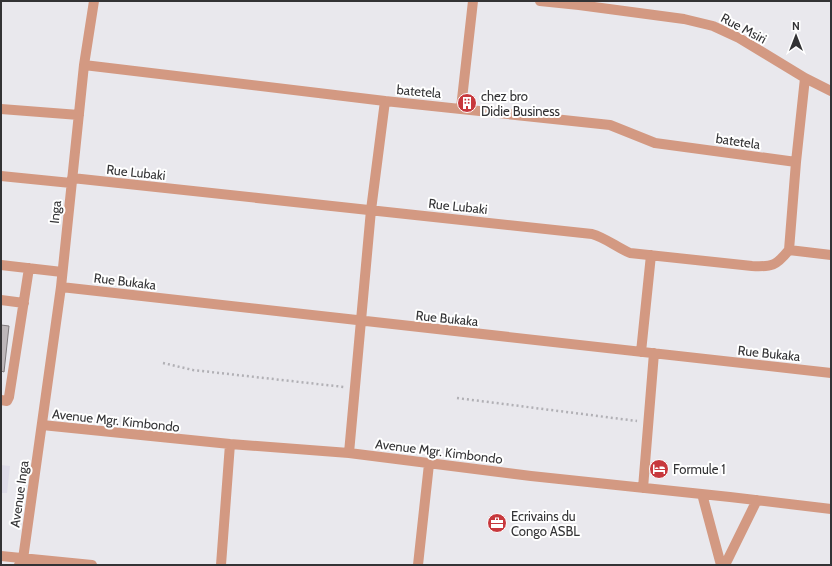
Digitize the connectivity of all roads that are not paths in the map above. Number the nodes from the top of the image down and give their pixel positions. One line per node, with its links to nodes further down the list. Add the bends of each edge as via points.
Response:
1 (94, 1): 5 (street, Inga)
2 (473, 1): 9 (street)
3 (540, 1): 4 (street, Rue Msiri)
4 (579, 3): 6 (street, Rue Msiri, via 713,26 739,38)
5 (84, 65): 8 (street, batetela); 11 (street, Inga)
6 (805, 78): 7 (street, Rue Msiri); 12 (street)
7 (831, 91)
8 (384, 101): 9 (street, batetela); 15 (street)
9 (461, 108): 12 (street, batetela, via 610,125 655,143)
10 (1, 109): 11 (street)
11 (79, 115): 14 (street, Inga)
12 (796, 162): 16 (street)
13 (1, 176): 14 (street, Rue Lubaki)
14 (71, 181): 15 (street, Rue Lubaki); 21 (street, Inga)
15 (371, 210): 17 (street, Rue Lubaki, via 592,234 603,237 630,253); 25 (street)
16 (789, 250): 17 (street, Rue Lubaki, via 780,260 768,267); 18 (street)
17 (651, 255): 26 (street)
18 (831, 255)
19 (1, 265): 20 (street)
20 (29, 268): 21 (street); 24 (street)
21 (62, 272): 22 (street, Inga)
22 (61, 287): 25 (street, Rue Bukaka); 30 (street, Inga)
23 (1, 300): 24 (street)
24 (24, 303): 29 (street, via 9,397 7,401)
25 (361, 321): 26 (street, Rue Bukaka); 32 (street)
26 (641, 352): 27 (street, Rue Bukaka)
27 (654, 353): 28 (street, Rue Bukaka); 34 (street)
28 (831, 373)
29 (1, 400)
30 (42, 425): 31 (street, Avenue Mgr. Kimbondo); 39 (street, Avenue Inga)
31 (230, 444): 32 (street, Avenue Mgr. Kimbondo); 41 (street)
32 (349, 453): 33 (street, Avenue Mgr. Kimbondo)
33 (428, 464): 34 (street, Avenue Mgr. Kimbondo); 42 (street)
34 (642, 488): 35 (street, Avenue Mgr. Kimbondo)
35 (702, 494): 36 (street, Avenue Mgr. Kimbondo); 43 (street)
36 (757, 500): 37 (street, Avenue Mgr. Kimbondo); 44 (street)
37 (831, 510)
38 (1, 556): 39 (street)
39 (21, 562): 40 (street)
40 (92, 565)
41 (221, 565)
42 (418, 565)
43 (721, 565)
44 (725, 565)

